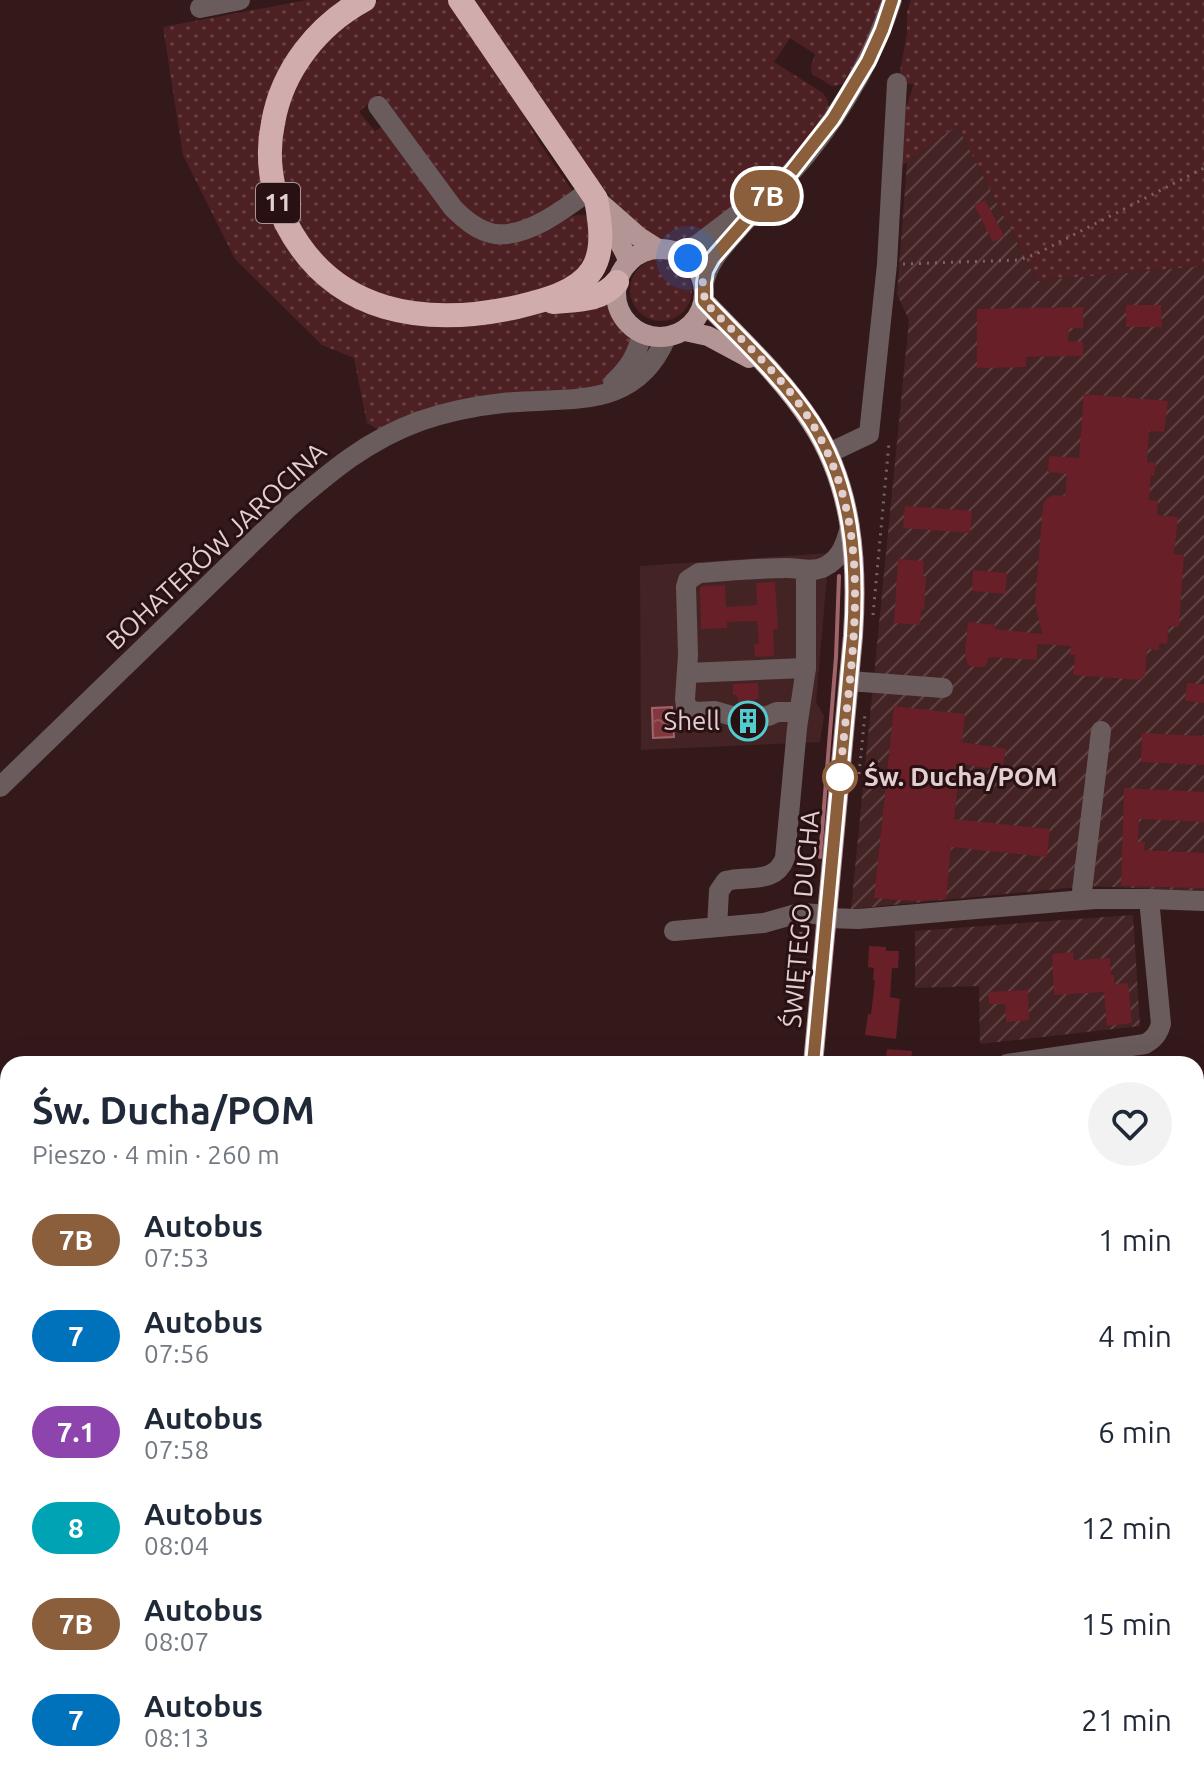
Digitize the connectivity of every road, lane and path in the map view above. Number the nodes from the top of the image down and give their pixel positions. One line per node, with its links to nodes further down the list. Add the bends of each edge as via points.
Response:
1 (240, 0): 4 (street)
2 (364, 0): 16 (highway, 11, via 321,32 279,97 270,163 275,193 293,237 330,279 388,309 468,316)
3 (892, 0): 9 (street, via 868,61 833,119)
4 (200, 8)
5 (466, 9): 10 (highway, 11)
6 (897, 83): 13 (street)
7 (378, 106): 10 (street, via 453,208 481,229 513,232)
8 (1204, 168): 13 (path, via 1019,260)
9 (770, 193): 12 (street); 15 (street, via 713,258)
10 (593, 194): 11 (main road); 14 (main road, via 626,255); 16 (highway, 11, via 600,237 591,272 577,285)
11 (658, 249): 12 (main road); 14 (main road, via 647,251)
12 (679, 253): 15 (main road, via 695,265)
13 (887, 264): 22 (street, via 869,434)
14 (622, 273): 16 (highway, 11, via 610,291 591,298); 17 (main road, via 618,307)
15 (704, 292): 18 (main road, via 701,313); 19 (main road, ŚWIĘTEGO DUCHA)
16 (531, 304)
17 (642, 334): 18 (main road); 20 (street, via 632,363)
18 (675, 334): 19 (main road, ŚWIĘTEGO DUCHA, via 708,336); 20 (street, BOHATERÓW JAROCINA, via 640,375)
19 (769, 370): 22 (main road, ŚWIĘTEGO DUCHA)
20 (598, 396): 32 (street, BOHATERÓW JAROCINA, via 457,411 384,436 339,464)
21 (889, 443): 25 (path)
22 (829, 453): 23 (main road, ŚWIĘTEGO DUCHA)
23 (851, 523): 24 (street, via 837,557 821,569); 28 (main road, ŚWIĘTEGO DUCHA, via 856,590)
24 (806, 570): 26 (street); 27 (street, via 699,573 688,580)
25 (872, 628)
26 (806, 668): 27 (street); 30 (street)
27 (687, 673): 30 (street, via 685,704 691,711)
28 (849, 681): 29 (street); 36 (main road, ŚWIĘTEGO DUCHA)
29 (943, 688)
30 (799, 716): 37 (street, via 783,862 770,875 726,881 719,891)
31 (1101, 731): 34 (street)
32 (0, 787)
33 (1149, 899): 34 (street); 35 (street); 40 (street, via 1161,1024 1153,1039)
34 (1081, 900): 36 (street)
35 (1204, 901)
36 (827, 918): 37 (street, via 799,913); 39 (main road, ŚWIĘTEGO DUCHA)
37 (717, 927): 38 (street)
38 (674, 931)
39 (814, 1056)
40 (1062, 1056)

